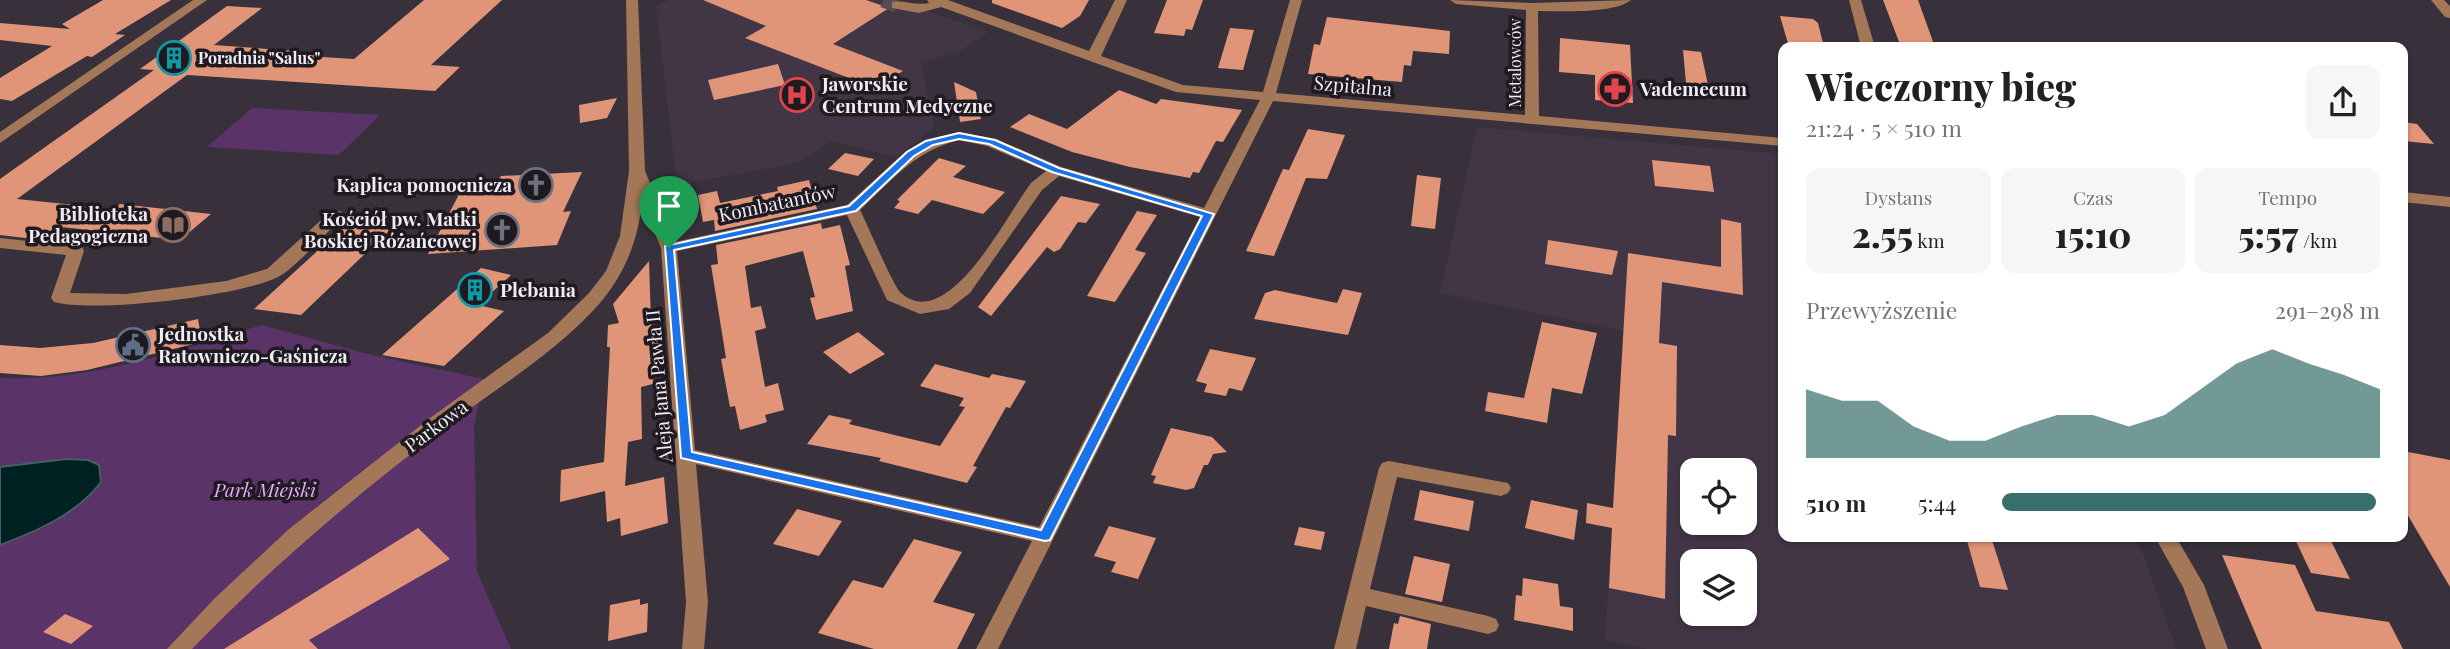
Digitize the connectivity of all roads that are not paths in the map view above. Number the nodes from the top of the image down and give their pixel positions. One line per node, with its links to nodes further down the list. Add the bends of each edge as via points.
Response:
1 (201, 0): 17 (street)
2 (632, 0): 20 (street, Aleja Jana Pawła II)
3 (1121, 0): 14 (street)
4 (1296, 0): 15 (street)
5 (1456, 0): 11 (street, Metalowców)
6 (1625, 0): 11 (street, Metalowców, via 1582,7)
7 (1855, 0): 13 (street)
8 (2437, 0): 12 (street)
9 (938, 2): 10 (street, via 919,9); 14 (street, Szpitalna)
10 (897, 5)
11 (1533, 7): 16 (street, Metalowców)
12 (2450, 14)
13 (1867, 42)
14 (1093, 58): 15 (street, Szpitalna, via 1181,89)
15 (1268, 98): 16 (street, Szpitalna); 24 (street)
16 (1532, 121): 18 (street, Szpitalna)
17 (0, 138)
18 (1778, 142)
19 (1056, 170): 23 (street, Kombatantów, via 991,142 959,136 930,143 911,154); 23 (street, Kombatantów, via 1036,184 961,296 927,310 906,306 893,296); 24 (street, Kombatantów)
20 (637, 172): 27 (street, Aleja Jana Pawła II); 34 (street, Parkowa, via 632,232 614,272 589,305 559,335 445,417 295,536)
21 (2408, 198): 22 (street)
22 (2450, 202)
23 (852, 209): 27 (street, Kombatantów)
24 (1208, 214): 30 (street)
25 (336, 215): 26 (street, via 273,273 226,286 126,300 60,298 76,251)
26 (0, 243)
27 (669, 248): 28 (street, Aleja Jana Pawła II)
28 (686, 455): 30 (street); 35 (street, Aleja Jana Pawła II, via 697,602)
29 (1501, 488): 32 (street, via 1389,468)
30 (1045, 536): 36 (street)
31 (2168, 542): 38 (street, via 2193,585)
32 (1358, 595): 33 (street); 37 (street)
33 (1488, 625)
34 (178, 649)
35 (693, 649)
36 (987, 649)
37 (1345, 649)
38 (2217, 649)

